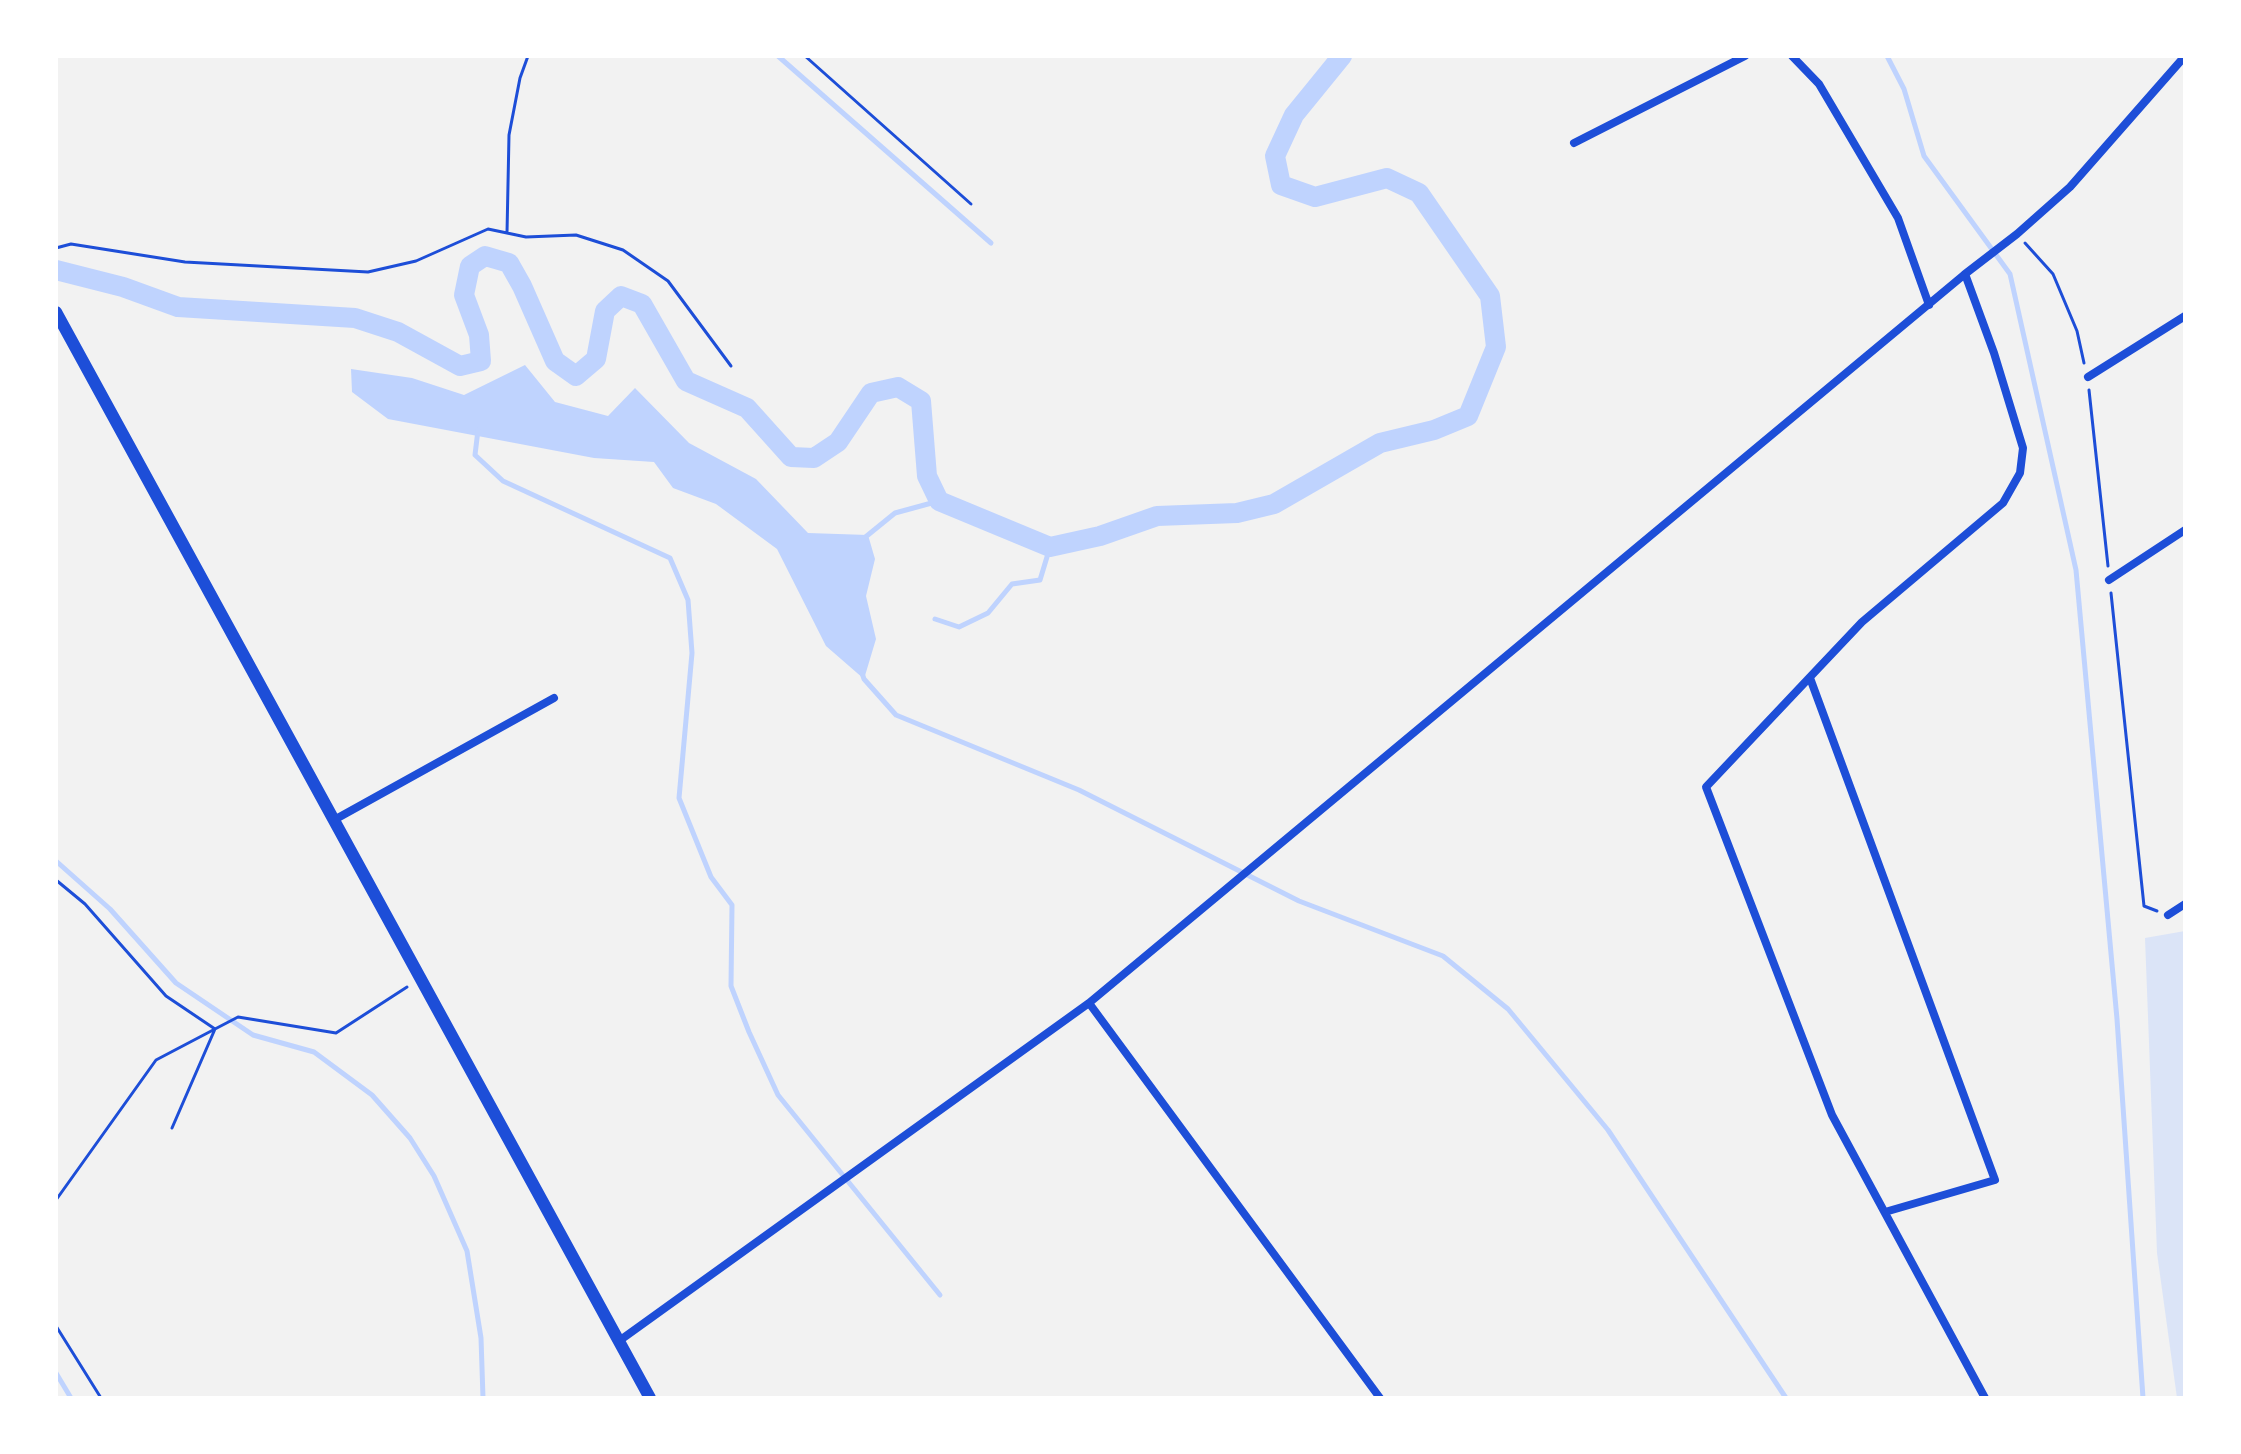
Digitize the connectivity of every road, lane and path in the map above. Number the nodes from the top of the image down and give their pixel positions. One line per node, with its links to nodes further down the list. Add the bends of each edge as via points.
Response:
1 (528, 56): 8 (path, via 509,135)
2 (805, 56): 7 (path)
3 (1745, 56): 6 (street)
4 (1792, 56): 11 (street, via 1819,84 1898,218)
5 (2185, 56): 10 (street, via 2070,187)
6 (1574, 143)
7 (971, 204)
8 (507, 233): 9 (path, via 488,229 416,261 368,272 185,262 71,244); 14 (path, via 576,235 623,250 668,281)
9 (56, 248)
10 (1965, 274): 11 (street); 18 (street, via 2023,448 2020,473 2003,503 1862,622)
11 (1929, 305): 25 (street)
12 (56, 312): 20 (main road)
13 (2185, 316): 15 (street)
14 (731, 366)
15 (2088, 377)
16 (2185, 530): 17 (street)
17 (2109, 580)
18 (1810, 678): 29 (street, via 1706,787 1832,1115); 29 (street, via 1995,1180)
19 (554, 698): 20 (street)
20 (334, 820): 24 (main road)
21 (56, 880): 26 (path, via 85,904 166,996)
22 (2185, 904): 23 (street)
23 (2168, 915)
24 (421, 978): 26 (path, via 336,1033 238,1017); 31 (main road)
25 (1089, 1003): 31 (street); 34 (street)
26 (215, 1029): 27 (path); 28 (path, via 156,1060)
27 (172, 1128)
28 (56, 1200)
29 (1885, 1212): 35 (street)
30 (56, 1326): 32 (path)
31 (619, 1341): 33 (main road)
32 (101, 1398)
33 (650, 1398)
34 (1380, 1398)
35 (1985, 1398)

